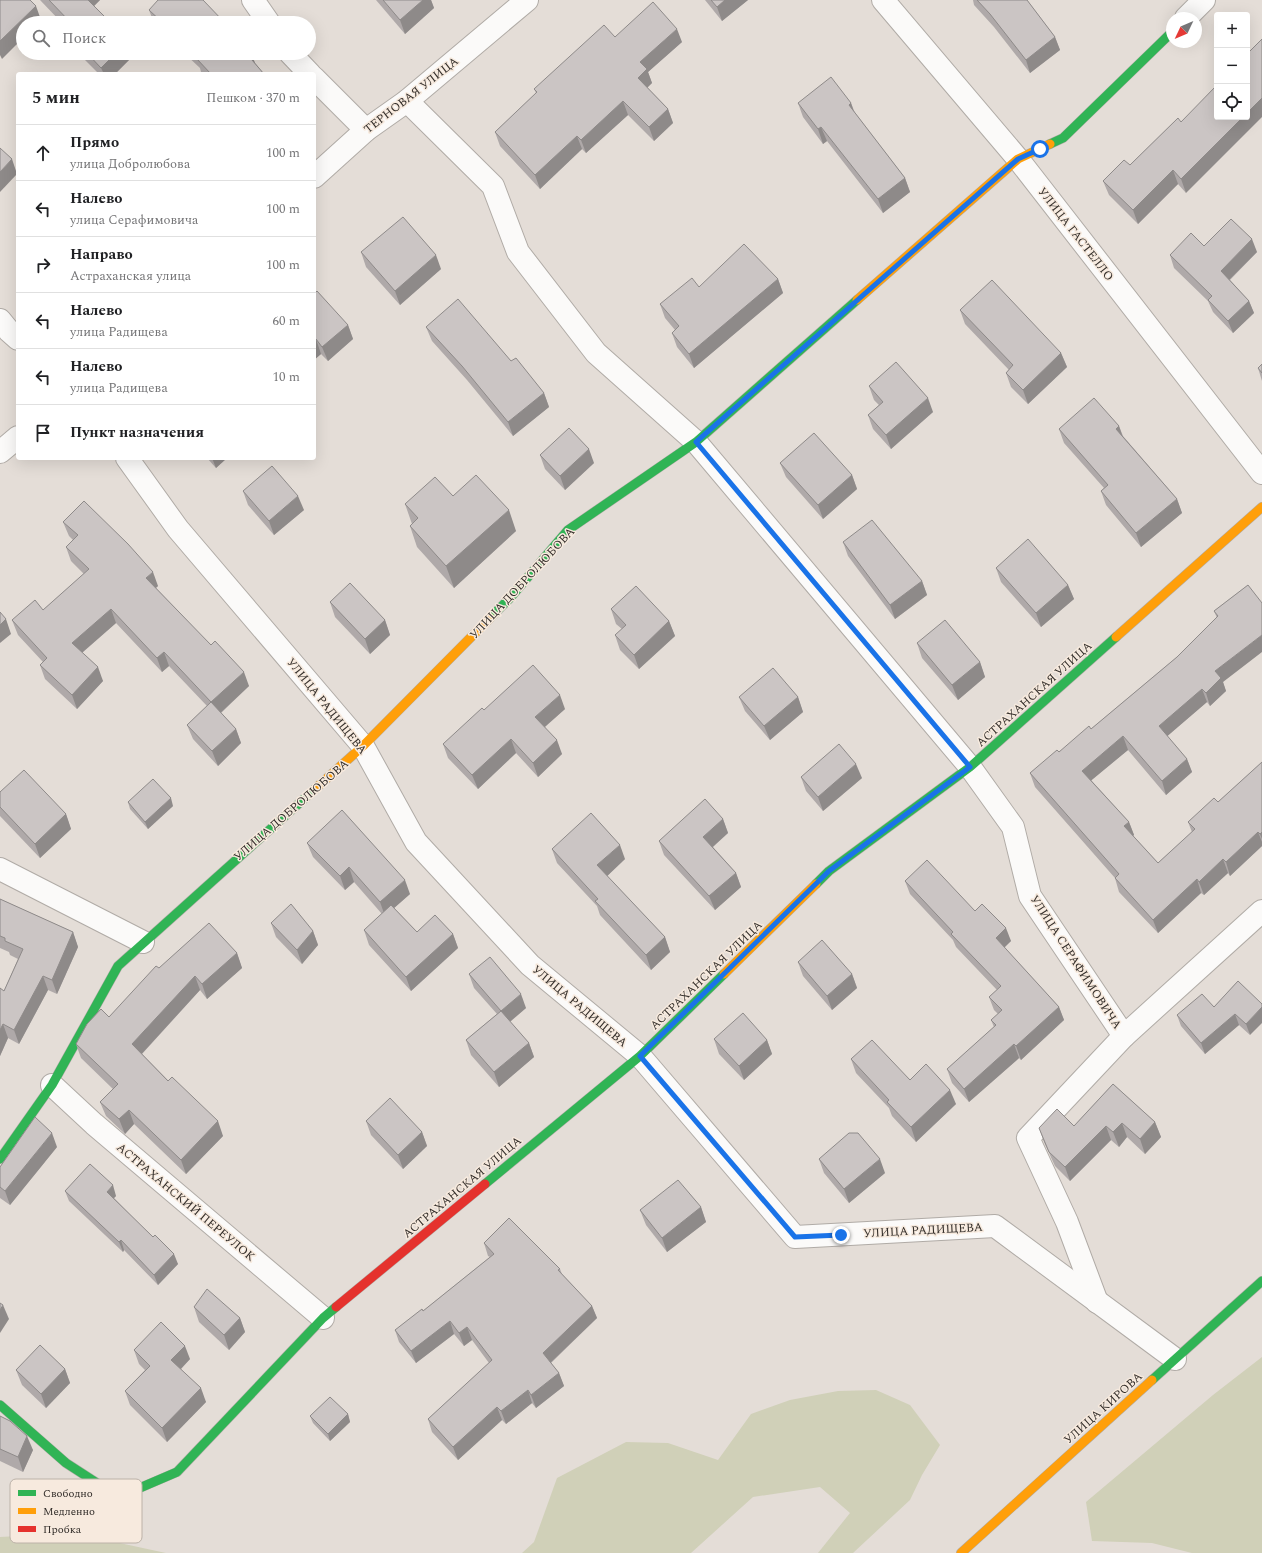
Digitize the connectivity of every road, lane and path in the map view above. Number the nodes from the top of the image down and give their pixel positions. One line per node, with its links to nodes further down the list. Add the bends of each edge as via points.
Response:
1 (253, 0): 6 (street)
2 (527, 0): 11 (street, ТЕРНОВАЯ УЛИЦА)
3 (883, 0): 13 (street, УЛИЦА ГАСТЕЛЛО)
4 (1204, 0): 5 (street)
5 (1192, 12)
6 (264, 16)
7 (1166, 38): 13 (street, УЛИЦА ДОБРОЛЮБОВА, via 1063,138)
8 (297, 60): 9 (street)
9 (308, 72)
10 (316, 80): 12 (street)
11 (408, 101): 12 (street, ТЕРНОВАЯ УЛИЦА); 18 (street, УЛИЦА СЕРАФИМОВИЧА, via 493,186 518,252 596,353)
12 (366, 130): 14 (street, ТЕРНОВАЯ УЛИЦА)
13 (1018, 159): 18 (street, УЛИЦА ДОБРОЛЮБОВА); 21 (street, УЛИЦА ГАСТЕЛЛО)
14 (316, 175)
15 (0, 320): 16 (street)
16 (16, 337)
17 (16, 439): 19 (street)
18 (696, 442): 23 (street, УЛИЦА ДОБРОЛЮБОВА, via 568,530 510,598); 24 (street, УЛИЦА СЕРАФИМОВИЧА)
19 (0, 452)
20 (128, 460): 23 (street, УЛИЦА РАДИЩЕВА, via 178,529)
21 (1262, 473)
22 (1262, 507): 24 (street, АСТРАХАНСКАЯ УЛИЦА)
23 (363, 746): 27 (street, УЛИЦА ДОБРОЛЮБОВА); 29 (street, УЛИЦА РАДИЩЕВА, via 416,842 530,965)
24 (970, 767): 28 (street, УЛИЦА СЕРАФИМОВИЧА, via 1013,827 1030,896); 29 (street, АСТРАХАНСКАЯ УЛИЦА, via 829,871)
25 (0, 869): 27 (street)
26 (1262, 911): 28 (street)
27 (143, 942): 30 (street, УЛИЦА ДОБРОЛЮБОВА, via 118,966)
28 (1124, 1036): 33 (street, УЛИЦА СЕРАФИМОВИЧА, via 1028,1138 1067,1222)
29 (640, 1056): 33 (street, УЛИЦА РАДИЩЕВА, via 795,1237 995,1226); 34 (street, АСТРАХАНСКАЯ УЛИЦА)
30 (52, 1085): 31 (street, УЛИЦА ДОБРОЛЮБОВА); 34 (street, АСТРАХАНСКИЙ ПЕРЕУЛОК, via 94,1124)
31 (0, 1159)
32 (1262, 1281): 35 (street, УЛИЦА КИРОВА)
33 (1097, 1302): 35 (street, УЛИЦА РАДИЩЕВА)
34 (323, 1318): 38 (street, АСТРАХАНСКАЯ УЛИЦА, via 177,1472)
35 (1175, 1359): 39 (street, УЛИЦА КИРОВА)
36 (0, 1405): 37 (street, АСТРАХАНСКАЯ УЛИЦА, via 66,1463)
37 (92, 1479)
38 (142, 1487)
39 (960, 1553)

